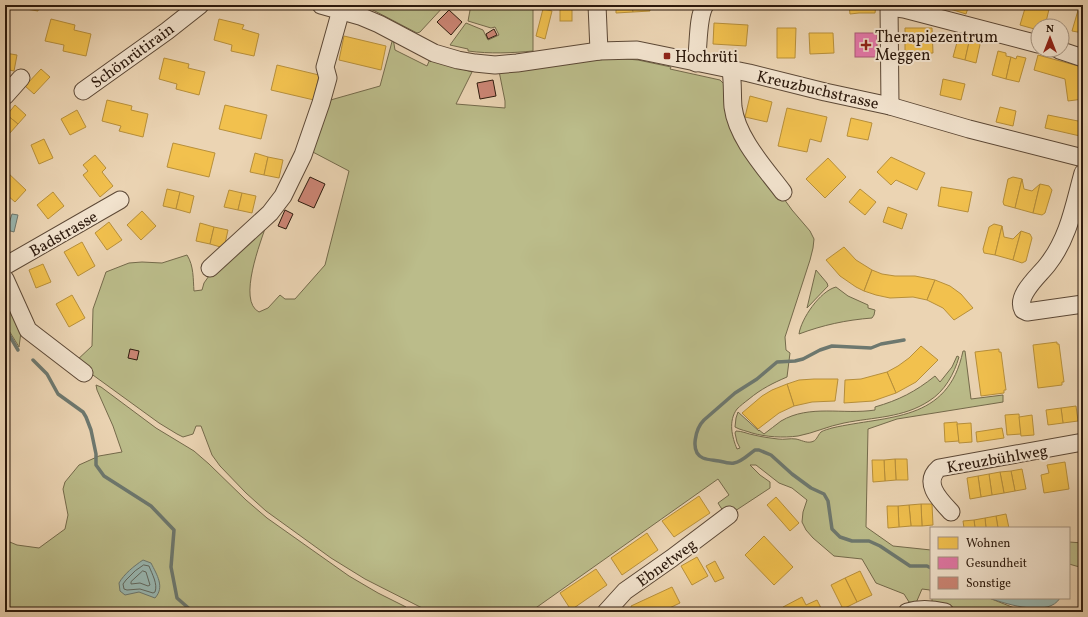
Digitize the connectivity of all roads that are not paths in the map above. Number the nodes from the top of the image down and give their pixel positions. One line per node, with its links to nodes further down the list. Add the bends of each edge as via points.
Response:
1 (200, 5): 15 (street, Schönrütirain)
2 (321, 5): 6 (street, Kreuzbuchstrasse)
3 (598, 5): 9 (street)
4 (705, 5): 12 (street, via 700,22)
5 (889, 6): 8 (street); 17 (street)
6 (341, 10): 7 (street, Kreuzbuchstrasse); 23 (street, via 325,67 328,78 324,93 303,155 283,196 270,213)
7 (363, 10): 9 (street, Kreuzbuchstrasse, via 379,24 434,53 475,64 517,64)
8 (1030, 42)
9 (599, 51): 12 (street, Kreuzbuchstrasse, via 637,50)
10 (1070, 54): 11 (street)
11 (1083, 58)
12 (696, 62): 13 (street, Kreuzbuchstrasse)
13 (731, 70): 17 (street, Kreuzbuchstrasse); 20 (street, via 733,108 739,129)
14 (21, 78): 16 (street)
15 (83, 91)
16 (5, 96)
17 (890, 106): 18 (street, Kreuzbuchstrasse)
18 (1083, 158)
19 (1083, 173): 25 (street, via 1072,219 1062,244 1021,300 1023,310 1027,312)
20 (783, 192)
21 (120, 200): 22 (street, Badstrasse)
22 (5, 266)
23 (210, 268)
24 (5, 279): 26 (street, via 28,330)
25 (1083, 304)
26 (84, 373)
27 (1083, 442): 28 (street, Kreuzbühlweg, via 939,468 933,476 932,488)
28 (951, 512)
29 (729, 515): 30 (street, Ebnetweg, via 625,591)
30 (606, 612)
31 (907, 612): 32 (street, via 926,609)
32 (945, 612)

